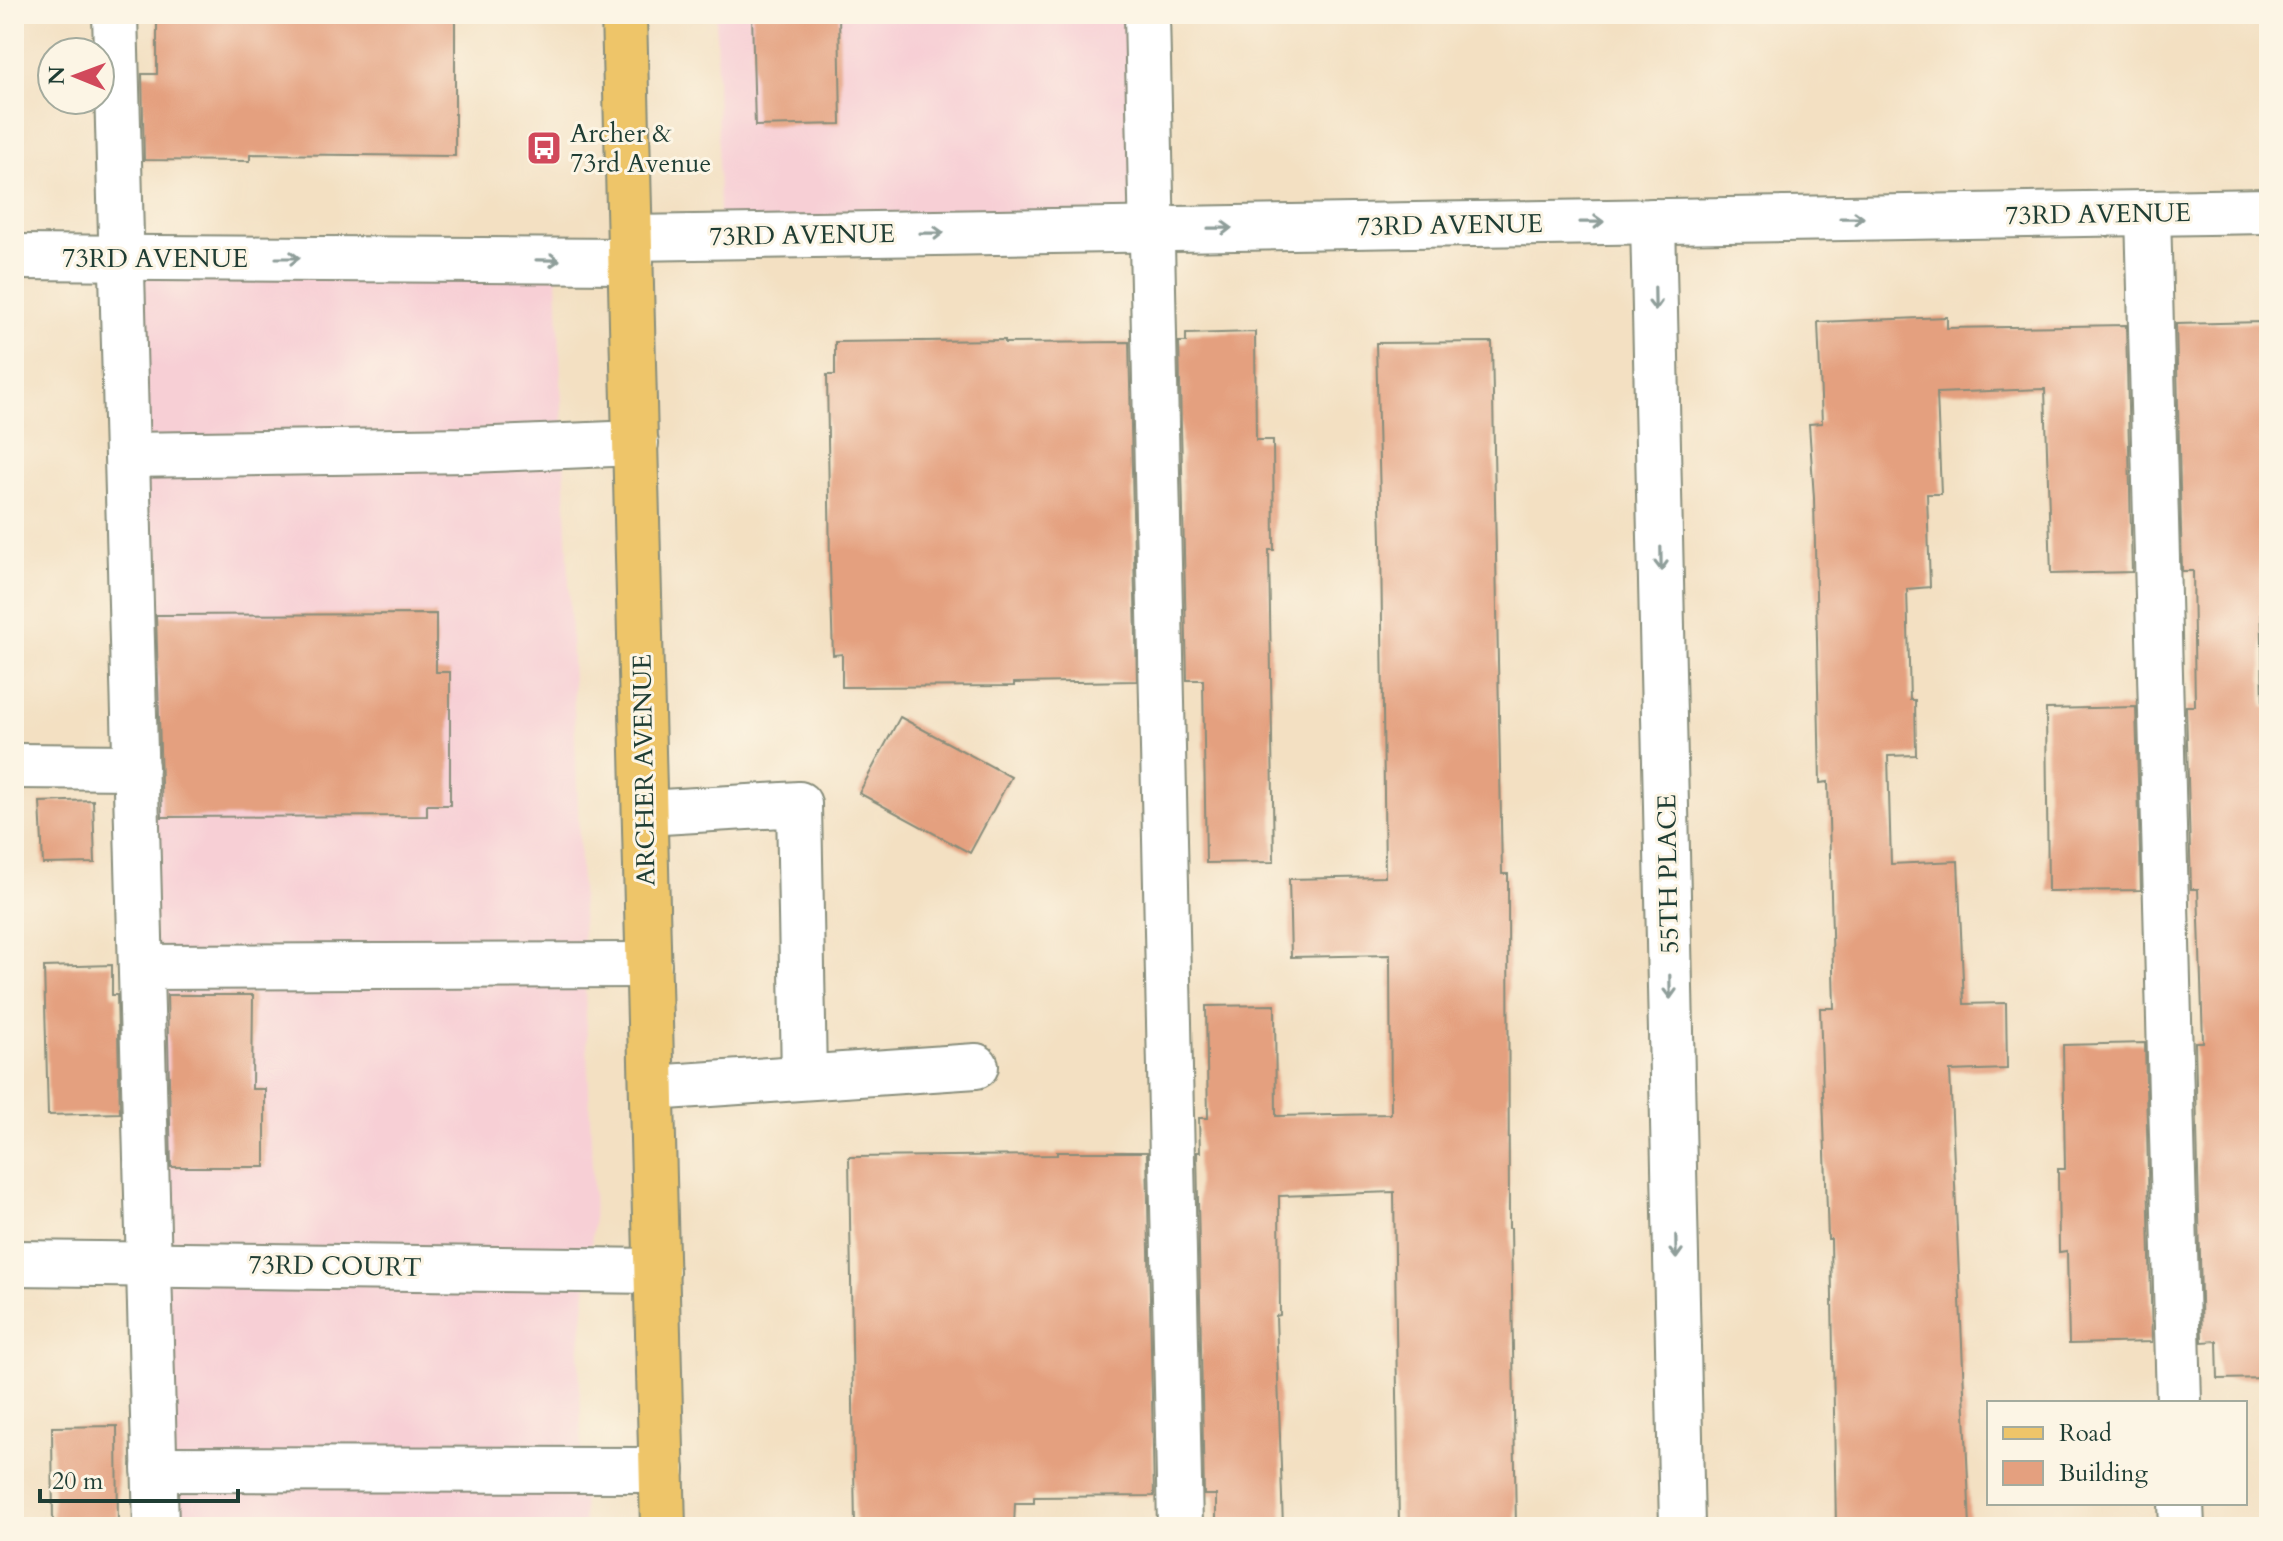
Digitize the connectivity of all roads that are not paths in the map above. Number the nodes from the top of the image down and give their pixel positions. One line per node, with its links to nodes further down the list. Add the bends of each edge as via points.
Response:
1 (115, 14): 10 (street)
2 (624, 14): 8 (main road, ARCHER AVENUE)
3 (1147, 14): 7 (street)
4 (2269, 211): 5 (street, 73RD AVENUE)
5 (2148, 213): 6 (street, 73RD AVENUE, one-way to 5); 24 (street)
6 (1653, 221): 7 (street, 73RD AVENUE, one-way to 6); 31 (street, 55TH PLACE, one-way to 31)
7 (1152, 229): 8 (street, 73RD AVENUE, one-way to 7); 30 (street)
8 (631, 250): 10 (street, 73RD AVENUE, one-way to 8); 11 (main road, ARCHER AVENUE)
9 (14, 257): 10 (street, 73RD AVENUE)
10 (121, 257): 12 (street)
11 (636, 443): 12 (street); 15 (main road, ARCHER AVENUE)
12 (127, 455): 14 (street)
13 (14, 766): 14 (street)
14 (136, 767): 17 (street)
15 (645, 813): 16 (main road, ARCHER AVENUE); 19 (street, via 799,804)
16 (649, 965): 17 (street); 20 (main road, ARCHER AVENUE)
17 (141, 967): 22 (street)
18 (976, 1066): 19 (street)
19 (804, 1077): 20 (street)
20 (652, 1088): 23 (main road, ARCHER AVENUE)
21 (14, 1263): 22 (street, 73RD COURT)
22 (149, 1264): 23 (street, 73RD COURT); 25 (street)
23 (657, 1271): 26 (main road, ARCHER AVENUE)
24 (2179, 1401)
25 (154, 1469): 26 (street); 28 (street)
26 (662, 1470): 29 (main road, ARCHER AVENUE)
27 (2181, 1505): 32 (street)
28 (156, 1527)
29 (663, 1527)
30 (1180, 1527)
31 (1682, 1527)
32 (2182, 1527)

